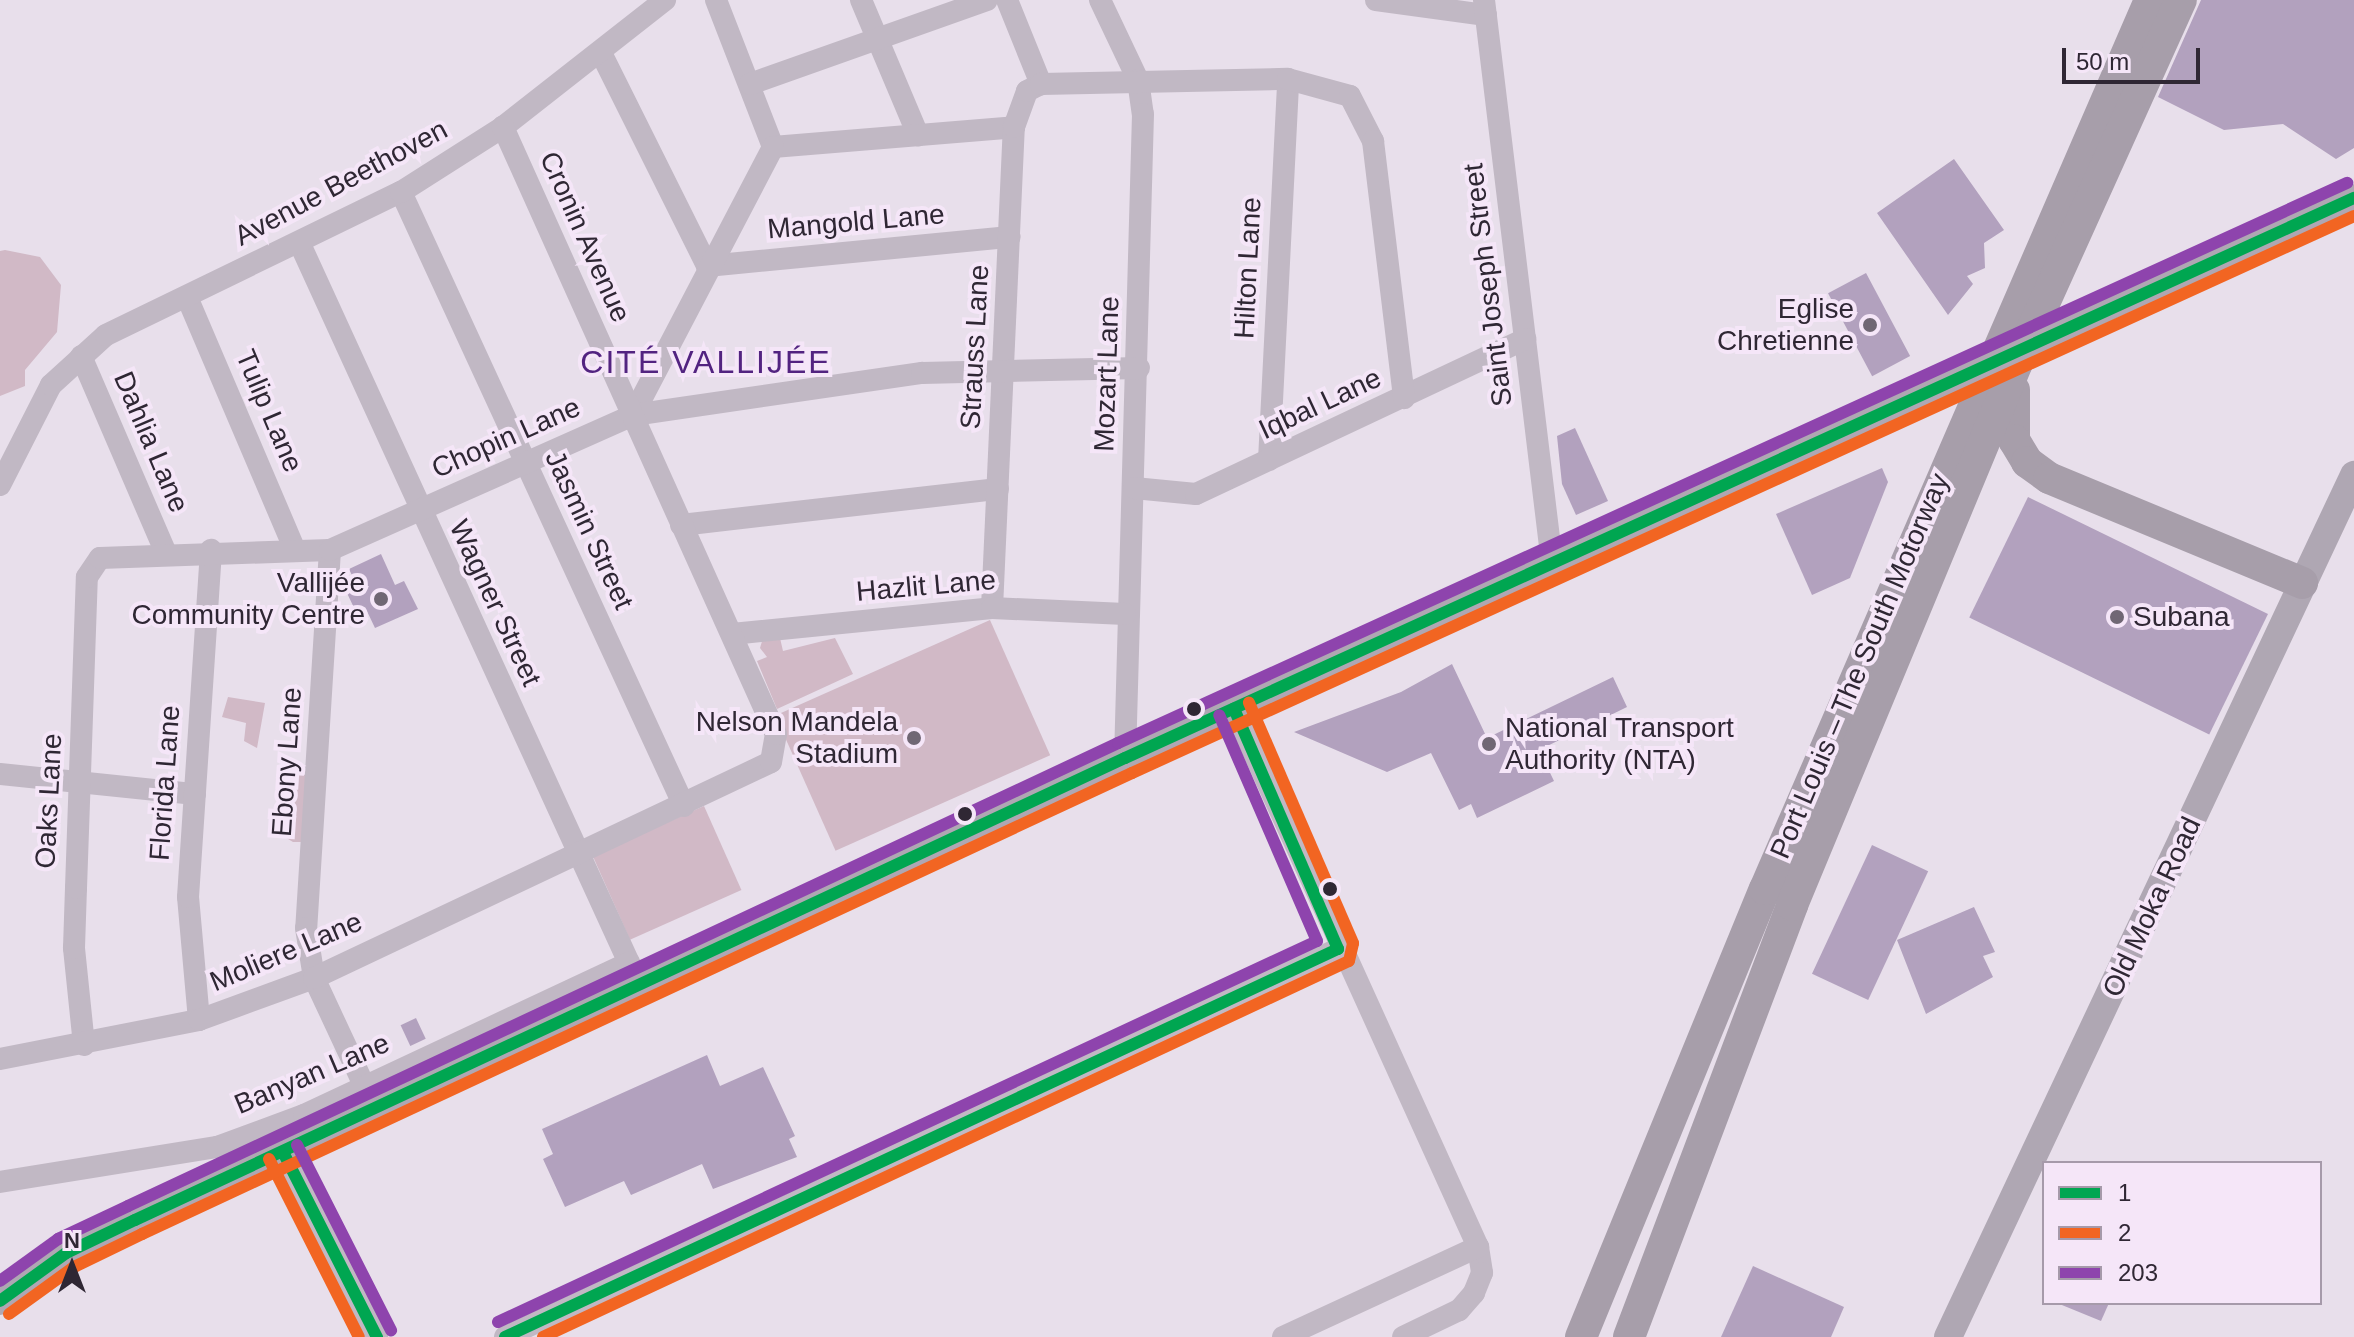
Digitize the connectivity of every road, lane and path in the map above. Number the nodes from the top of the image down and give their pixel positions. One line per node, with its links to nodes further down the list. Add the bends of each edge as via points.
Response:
1 (665, 0): 12 (street, Avenue Beethoven)
2 (716, 0): 15 (street)
3 (861, 0): 11 (street)
4 (987, 0): 11 (street)
5 (1007, 0): 16 (street)
6 (1100, 0): 14 (street, Mozart Lane)
7 (1376, 0): 10 (street)
8 (2150, 0): 74 (highway, Port Louis – The South Motorway, via 1765,889)
9 (2181, 0): 29 (highway, Port Louis – The South Motorway)
10 (1485, 8): 27 (street, Saint Joseph Street)
11 (876, 37): 15 (street); 19 (street)
12 (601, 53): 17 (street, Avenue Beethoven); 25 (street)
13 (1288, 79): 14 (street); 32 (street, via 1350,96 1373,141); 34 (street, Hilton Lane)
14 (1138, 80): 16 (street); 31 (street, Mozart Lane, via 1143,114)
15 (750, 84): 20 (street)
16 (1034, 88): 18 (street, Strauss Lane)
17 (503, 127): 21 (street, Avenue Beethoven); 33 (street, Cronin Avenue)
18 (1014, 127): 19 (street); 23 (street, Strauss Lane)
19 (918, 135): 20 (street)
20 (773, 147): 25 (street)
21 (401, 192): 24 (street, Avenue Beethoven); 35 (street, Jasmin Street)
22 (2354, 198): 47 (main road, bridge)
23 (1010, 237): 25 (street, Mangold Lane); 30 (street, Strauss Lane)
24 (300, 244): 26 (street, Avenue Beethoven); 40 (street, Wagner Street)
25 (707, 266): 33 (street)
26 (187, 297): 28 (street, Avenue Beethoven, via 106,335); 43 (street, Tulip Lane)
27 (1525, 339): 32 (street, Iqbal Lane); 47 (street, Saint Joseph Street)
28 (81, 356): 37 (street, Avenue Beethoven, via 51,385); 45 (street, Dahlia Lane)
29 (2017, 363): 48 (highway, via 2010,418 2027,462 2049,478); 75 (highway, Port Louis – The South Motorway, via 1792,905)
30 (1005, 367): 31 (street, Chopin Lane); 33 (street, Chopin Lane); 39 (street, Strauss Lane)
31 (1139, 368): 38 (street, Mozart Lane)
32 (1404, 398): 34 (street, Iqbal Lane)
33 (633, 415): 35 (street, Chopin Lane); 41 (street, Cronin Avenue)
34 (1269, 460): 38 (street, Iqbal Lane, via 1196,494)
35 (523, 461): 40 (street, Chopin Lane); 57 (street, Jasmin Street)
36 (2354, 475): 48 (main road, Old Moka Road)
37 (0, 485)
38 (1134, 488): 50 (street, Mozart Lane)
39 (998, 489): 41 (street); 49 (street, Strauss Lane)
40 (418, 511): 44 (street, Chopin Lane); 58 (street, Wagner Street)
41 (681, 525): 51 (street, Cronin Avenue)
42 (211, 550): 43 (street, Chopin Lane); 45 (street, Chopin Lane); 56 (street, Florida Lane)
43 (295, 550): 44 (street, Chopin Lane)
44 (330, 550): 61 (street, Ebony Lane, via 306,928)
45 (165, 551): 46 (street, Chopin Lane, via 113,553)
46 (97, 562): 55 (street, Oaks Lane, via 87,577)
47 (1552, 563): 52 (main road)
48 (2302, 583): 76 (main road, Old Moka Road)
49 (992, 608): 50 (street, Hazlit Lane); 51 (street, Hazlit Lane)
50 (1125, 614): 53 (street, Mozart Lane)
51 (732, 634): 57 (street, Cronin Avenue, via 777,748 771,762 751,776)
52 (1234, 709): 53 (main road); 59 (street)
53 (1125, 758): 60 (main road)
54 (0, 774): 55 (street)
55 (81, 781): 56 (street); 63 (street, Oaks Lane, via 74,948)
56 (195, 794): 62 (street, Florida Lane, via 188,897)
57 (684, 806): 58 (street, Moliere Lane)
58 (580, 852): 60 (street, Wagner Street); 61 (street, Moliere Lane)
59 (1338, 949): 68 (street); 71 (street)
60 (635, 975): 65 (street, Banyan Lane); 66 (main road)
61 (314, 978): 62 (street, Moliere Lane); 65 (street, Ebony Lane)
62 (199, 1020): 63 (street, Moliere Lane)
63 (84, 1045): 64 (street, Moliere Lane)
64 (0, 1059)
65 (364, 1085): 67 (street, Banyan Lane, via 217,1147)
66 (283, 1152): 69 (main road, via 66,1253); 70 (street)
67 (0, 1182)
68 (1478, 1247): 72 (street); 73 (street, via 1482,1273 1474,1293 1459,1310)
69 (0, 1301)
70 (377, 1337)
71 (505, 1337)
72 (1283, 1337)
73 (1403, 1337)
74 (1581, 1337)
75 (1629, 1337)
76 (1948, 1337)

